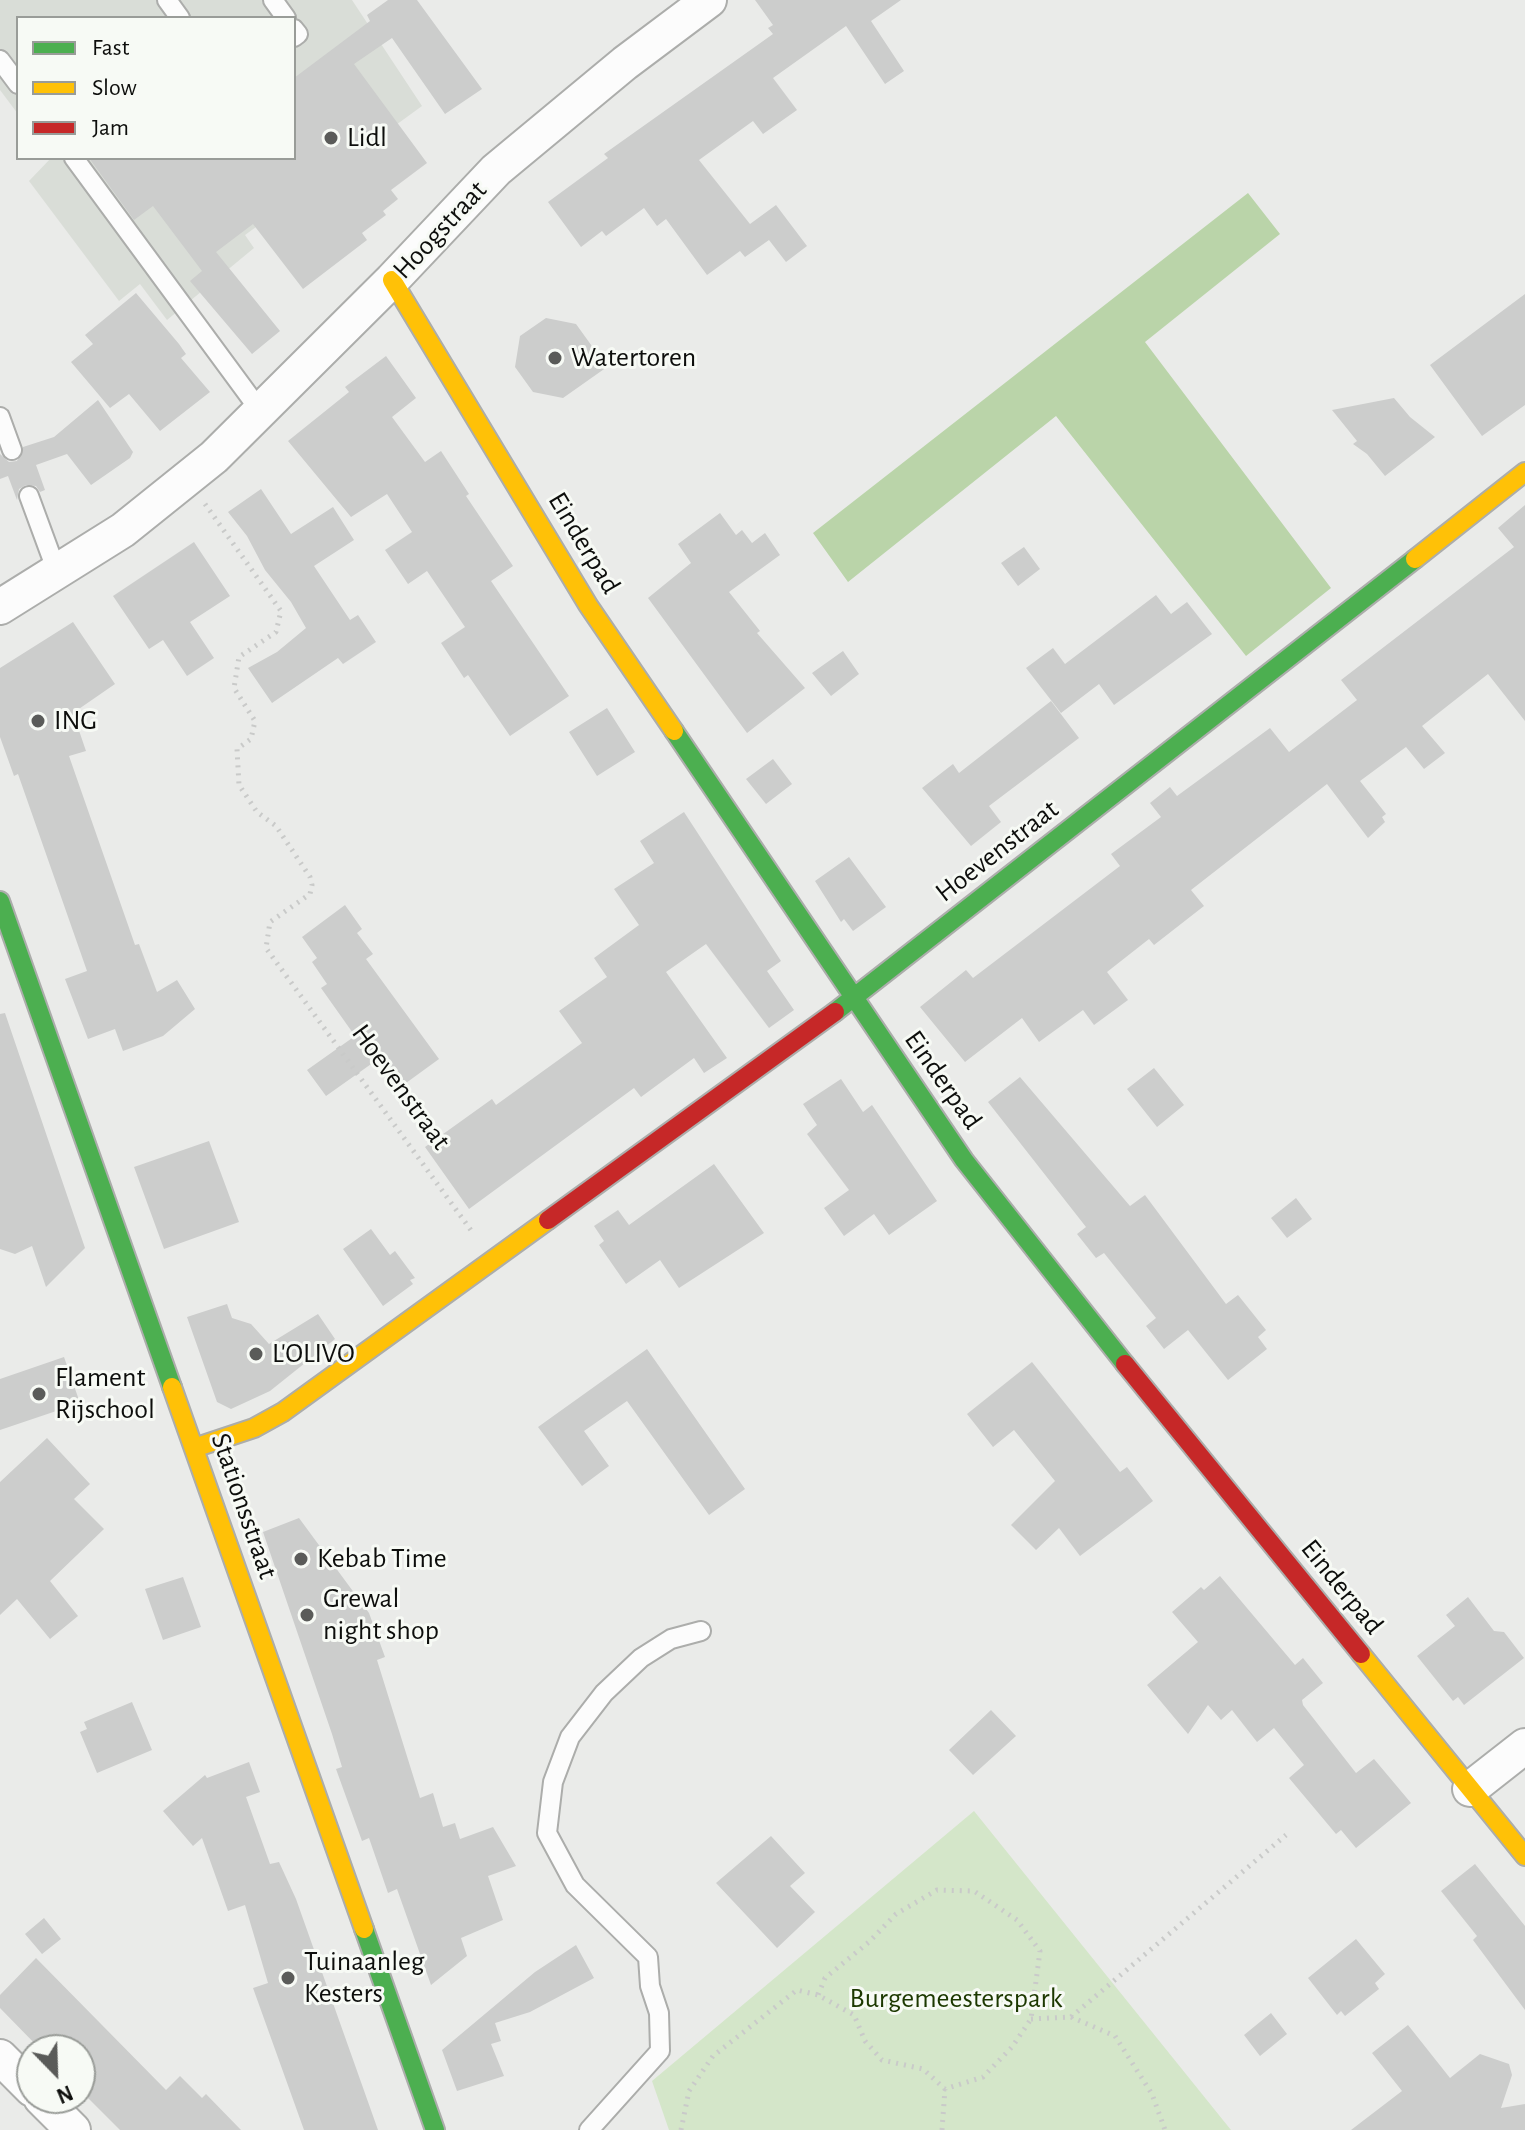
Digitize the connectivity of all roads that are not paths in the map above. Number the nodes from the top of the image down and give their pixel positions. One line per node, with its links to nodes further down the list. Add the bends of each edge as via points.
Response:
1 (709, 0): 5 (street, Hoogstraat, via 496,170)
2 (0, 60): 3 (lane)
3 (16, 81)
4 (75, 160): 6 (lane)
5 (392, 280): 6 (street, Hoogstraat); 14 (main road, Einderpad, via 588,605)
6 (261, 412): 11 (street, Hoogstraat, via 123,530)
7 (0, 417): 8 (lane)
8 (12, 450)
9 (1525, 472): 14 (main road, Hoevenstraat)
10 (29, 496): 11 (lane)
11 (57, 572): 12 (street, Hoogstraat)
12 (0, 607)
13 (0, 901): 15 (main road, Stationsstraat)
14 (853, 999): 15 (main road, Hoevenstraat, via 283,1412); 18 (main road, Einderpad, via 1021,1236)
15 (194, 1448): 24 (main road, Stationsstraat)
16 (701, 1631): 25 (lane, via 671,1639 641,1658 604,1693 570,1737 553,1782 547,1833 575,1885 648,1957 659,2013 660,2051)
17 (1525, 1746): 18 (street)
18 (1470, 1789): 19 (main road, Einderpad)
19 (1525, 1856)
20 (0, 2057): 21 (street)
21 (16, 2073)
22 (57, 2114): 23 (street)
23 (73, 2130)
24 (435, 2130)
25 (589, 2130)

